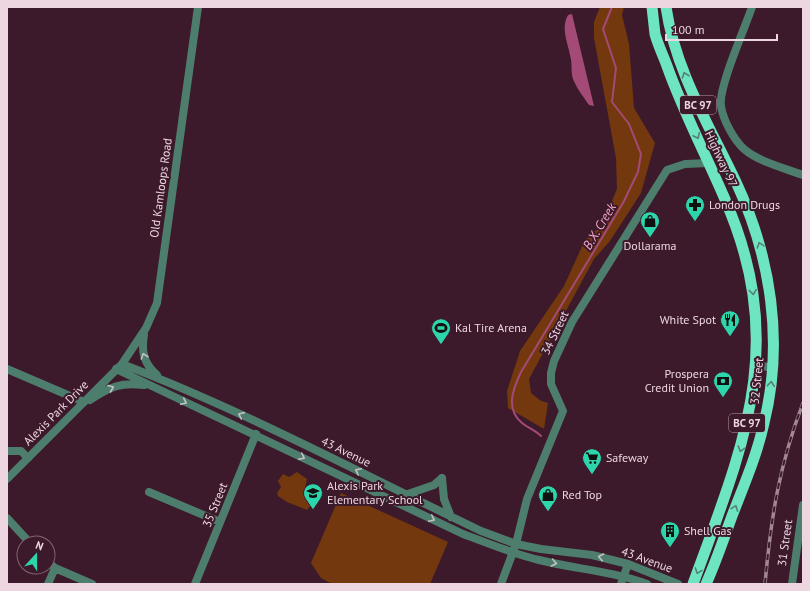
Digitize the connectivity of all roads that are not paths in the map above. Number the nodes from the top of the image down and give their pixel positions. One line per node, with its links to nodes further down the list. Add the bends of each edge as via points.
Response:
1 (198, 7): 9 (street, Old Kamloops Road, via 157,303)
2 (652, 7): 5 (highway, Highway 97 / BC 97, one-way to 5, via 656,35 675,88)
3 (666, 7): 7 (highway, Highway 97 / BC 97, one-way to 3, via 688,83 669,32)
4 (752, 7): 6 (street, via 722,90 721,106 732,133 744,149)
5 (709, 163): 8 (highway, Highway 97 / BC 97, via 736,224); 29 (street, 34 Street, via 685,164 667,170 572,322 551,373 551,384 563,411 527,499)
6 (803, 175)
7 (744, 199): 12 (highway, 32 Street / BC 97, one-way to 7, via 772,314 768,283 763,254)
8 (746, 254): 11 (highway, 32 Street / BC 97, one-way to 11, via 755,311)
9 (146, 328): 10 (street, Old Kamloops Road); 14 (street, one-way to 9, via 151,370 142,352)
10 (119, 366): 14 (street, 43 Avenue); 15 (street, 43 Avenue); 16 (street, Alexis Park Drive)
11 (756, 366): 12 (street); 40 (highway, 32 Street / BC 97, one-way to 40, via 744,437)
12 (772, 367): 41 (highway, 32 Street / BC 97, one-way to 12, via 757,448 770,396)
13 (7, 369): 16 (street)
14 (162, 379): 23 (street, 43 Avenue, one-way to 14, via 264,425)
15 (149, 386): 17 (street, one-way to 15, via 121,384); 18 (street, 43 Avenue, one-way to 18)
16 (84, 402): 17 (street, Alexis Park Drive)
17 (78, 408): 20 (street, Alexis Park Drive)
18 (256, 434): 27 (street, 35 Street); 30 (street, 43 Avenue, one-way to 30, via 463,534)
19 (7, 451): 20 (street, via 20,451)
20 (28, 458): 21 (street, Alexis Park Drive)
21 (7, 479)
22 (149, 492): 27 (street)
23 (405, 495): 25 (street, 43 Avenue); 25 (street, via 434,485 442,478 444,499)
24 (803, 505): 42 (street, 31 Street)
25 (451, 516): 29 (street, 43 Avenue)
26 (7, 518): 28 (street)
27 (220, 522): 35 (street, 35 Street)
28 (23, 535)
29 (516, 544): 30 (street, 34 Street); 31 (street, 43 Avenue, one-way to 29, via 592,555)
30 (513, 553): 33 (street, 43 Avenue, one-way to 33); 36 (street, 34 Street)
31 (628, 564): 33 (street); 39 (street, 43 Avenue)
32 (56, 568): 34 (street)
33 (624, 576): 37 (street); 38 (street, 43 Avenue)
34 (92, 584)
35 (195, 584)
36 (501, 584)
37 (621, 584)
38 (647, 584)
39 (678, 584)
40 (693, 584)
41 (706, 584)
42 (792, 584)

